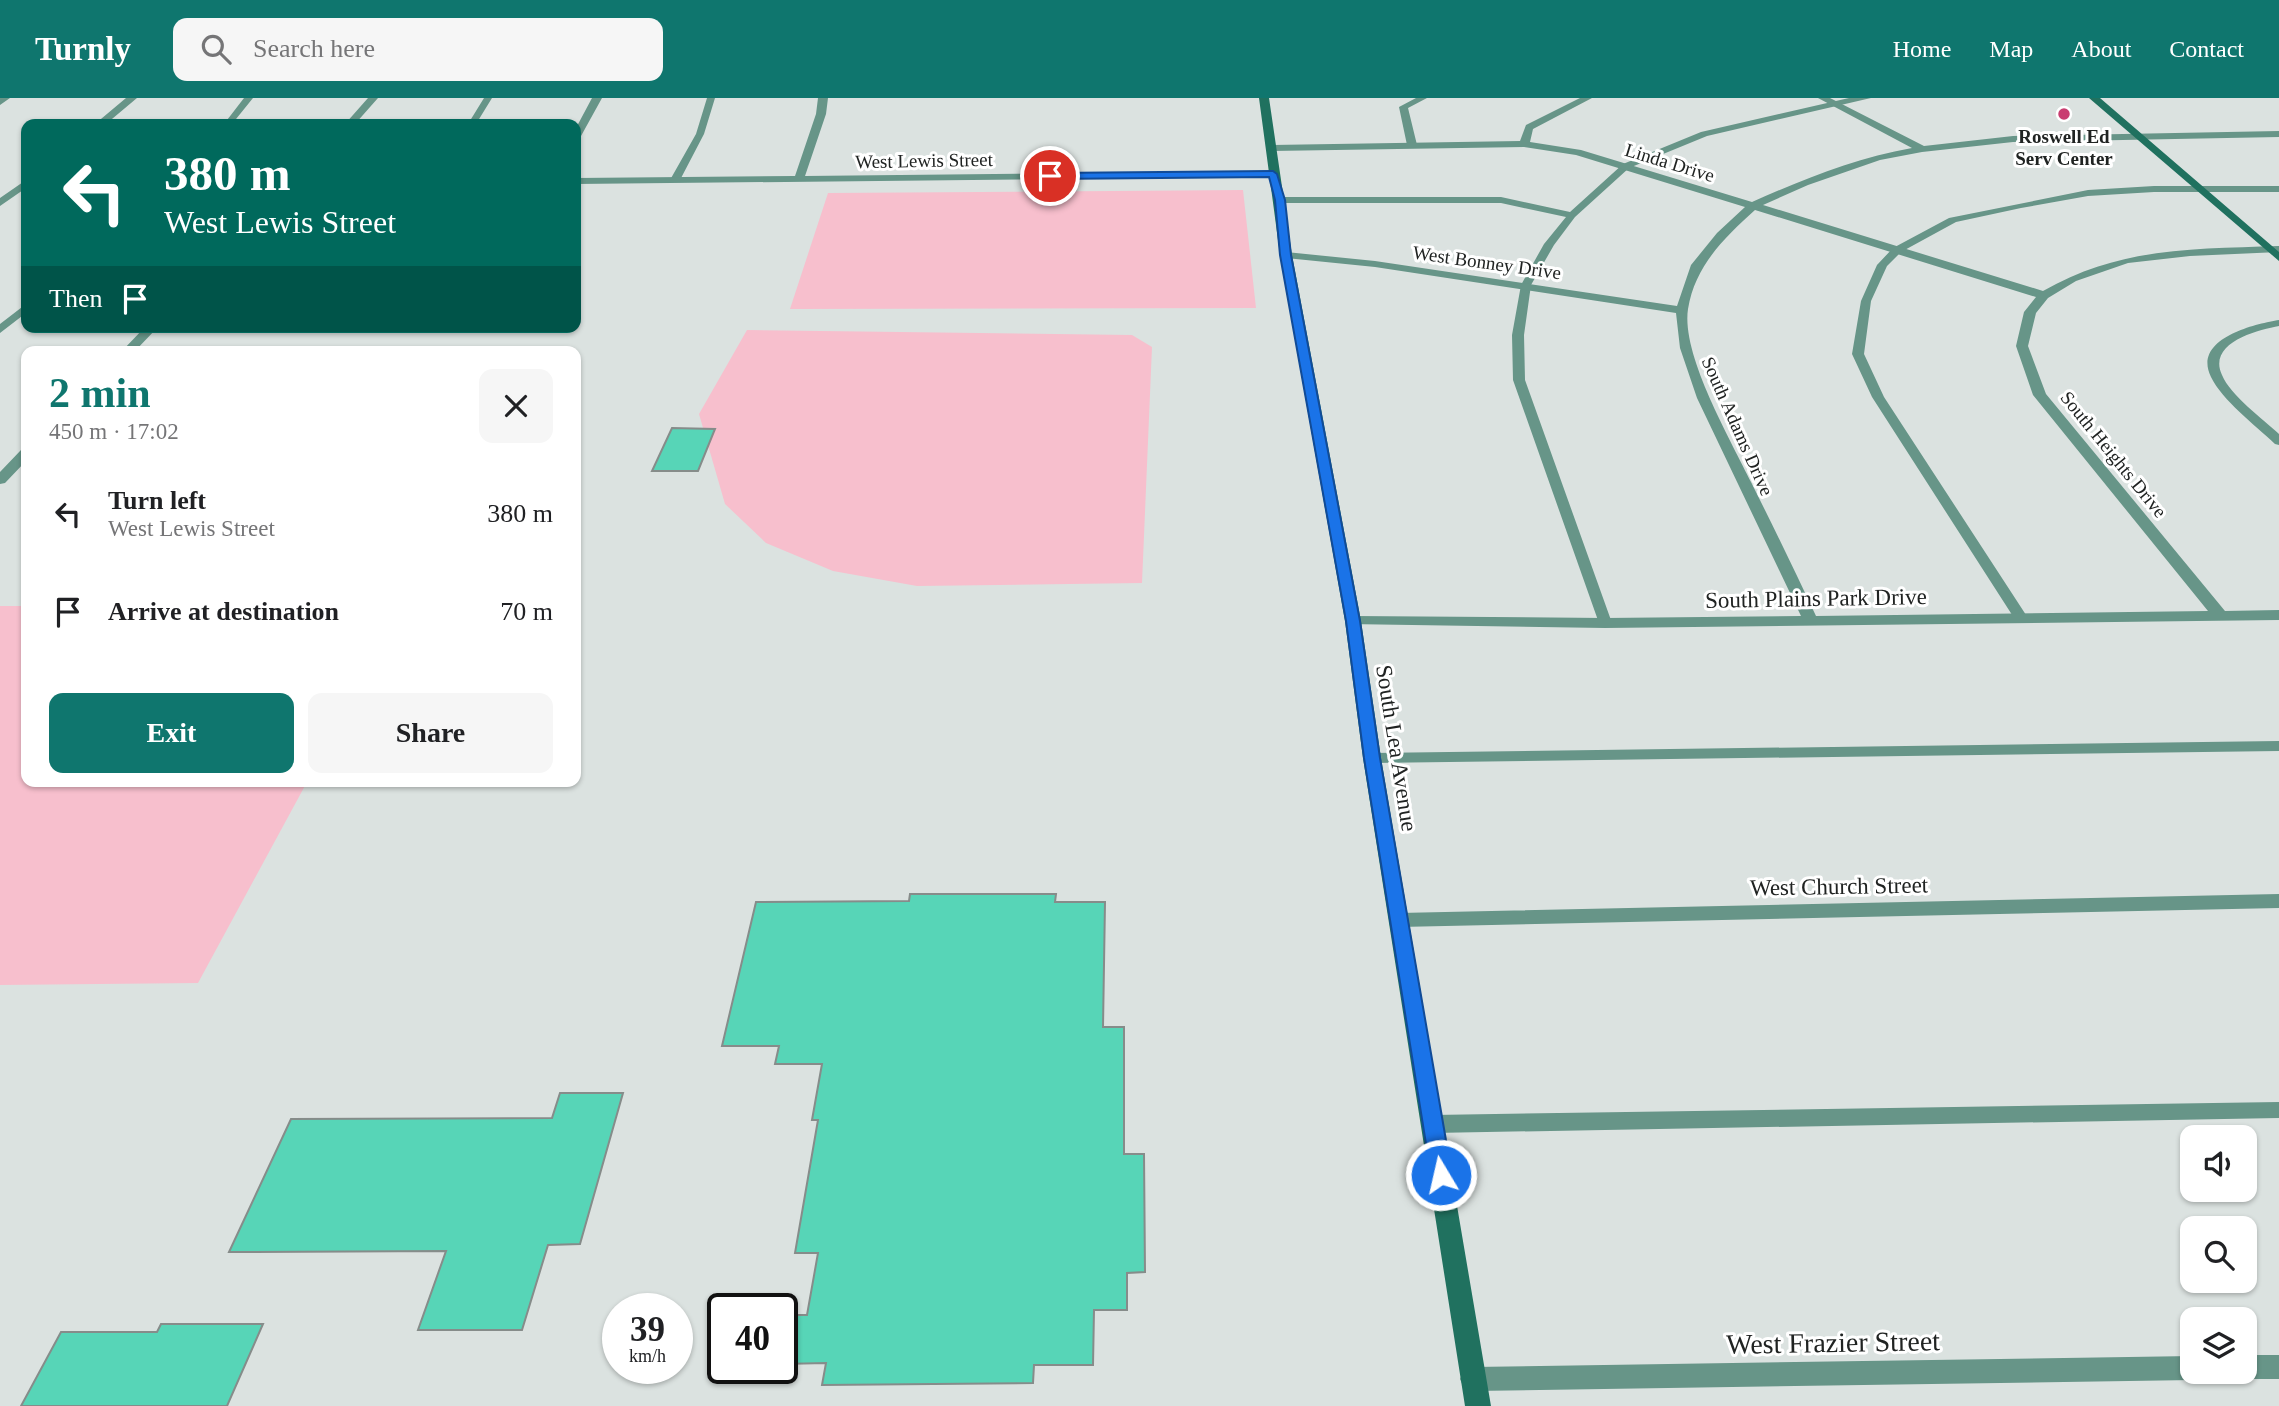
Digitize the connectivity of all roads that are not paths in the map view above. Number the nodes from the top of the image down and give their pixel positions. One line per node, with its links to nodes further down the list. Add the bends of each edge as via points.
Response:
1 (6, 98): 15 (lane)
2 (132, 98): 16 (street)
3 (249, 98): 17 (lane)
4 (373, 98): 18 (street)
5 (488, 98): 19 (lane)
6 (597, 98): 20 (street)
7 (710, 98): 30 (lane, via 700,134)
8 (823, 98): 29 (street)
9 (1264, 98): 25 (street, South Lea Avenue)
10 (1423, 98): 24 (lane, via 1403,107)
11 (1587, 98): 23 (street, via 1529,127)
12 (1867, 98): 14 (lane)
13 (2094, 98): 22 (street)
14 (1828, 100): 26 (street); 27 (lane, via 1704,134)
15 (0, 102)
16 (106, 119)
17 (232, 119)
18 (354, 119)
19 (475, 119)
20 (581, 127)
21 (2279, 134): 22 (street, South Adams Drive)
22 (2138, 135): 26 (street, South Adams Drive, via 2013,139); 34 (street)
23 (1524, 144): 24 (street, Linda Drive); 27 (street, Linda Drive)
24 (1412, 145): 25 (street, Linda Drive)
25 (1272, 148): 28 (street, South Lea Avenue)
26 (1922, 149): 37 (street, South Adams Drive, via 1859,163)
27 (1626, 166): 37 (street, Linda Drive); 38 (lane)
28 (1273, 174): 29 (street, West Lewis Street); 35 (street, South Lea Avenue)
29 (799, 178): 30 (street, West Lewis Street)
30 (676, 180): 31 (street, West Lewis Street)
31 (581, 181)
32 (21, 187): 36 (street)
33 (2279, 188): 34 (lane)
34 (2200, 190): 39 (lane, via 2088,193 2021,205 1953,220); 40 (street)
35 (1280, 200): 38 (lane, via 1501,200); 41 (street, South Lea Avenue)
36 (0, 203)
37 (1753, 206): 39 (street, Linda Drive); 44 (street, South Adams Drive, via 1697,265)
38 (1572, 215): 42 (lane)
39 (1897, 250): 43 (street, Linda Drive); 55 (lane, via 1882,265 1866,301 1858,354 1878,397)
40 (2275, 252): 43 (street, via 2190,253 2126,260)
41 (1286, 255): 42 (street, West Bonney Drive); 56 (street, South Lea Avenue)
42 (1526, 285): 44 (street, West Bonney Drive); 58 (lane, via 1518,335 1520,380)
43 (2044, 295): 54 (street, South Heights Drive, via 2031,312 2022,346 2040,396)
44 (1682, 310): 57 (street, South Adams Drive, via 1686,348 1704,398)
45 (21, 311): 47 (lane)
46 (2279, 323): 50 (lane, via 2242,333 2221,345 2214,358 2215,374)
47 (0, 330)
48 (146, 333): 49 (street)
49 (133, 346)
50 (2279, 441)
51 (21, 458): 52 (street)
52 (0, 480)
53 (2279, 615): 54 (street, South Plains Park Drive)
54 (2221, 616): 55 (street, South Plains Park Drive)
55 (2021, 618): 57 (street, South Plains Park Drive)
56 (1353, 621): 58 (street, South Plains Park Drive); 60 (street, South Lea Avenue)
57 (1811, 621): 58 (street, South Plains Park Drive)
58 (1605, 623)
59 (2279, 746): 60 (lane)
60 (1372, 758): 62 (street, South Lea Avenue)
61 (2279, 901): 62 (street, West Church Street)
62 (1399, 920): 64 (street, South Lea Avenue)
63 (2279, 1110): 64 (lane)
64 (1433, 1124): 68 (street, South Lea Avenue)
65 (2257, 1367): 66 (street)
66 (2279, 1367)
67 (2180, 1368): 68 (street, West Frazier Street)
68 (1474, 1379): 69 (street, South Lea Avenue)
69 (1478, 1406)

